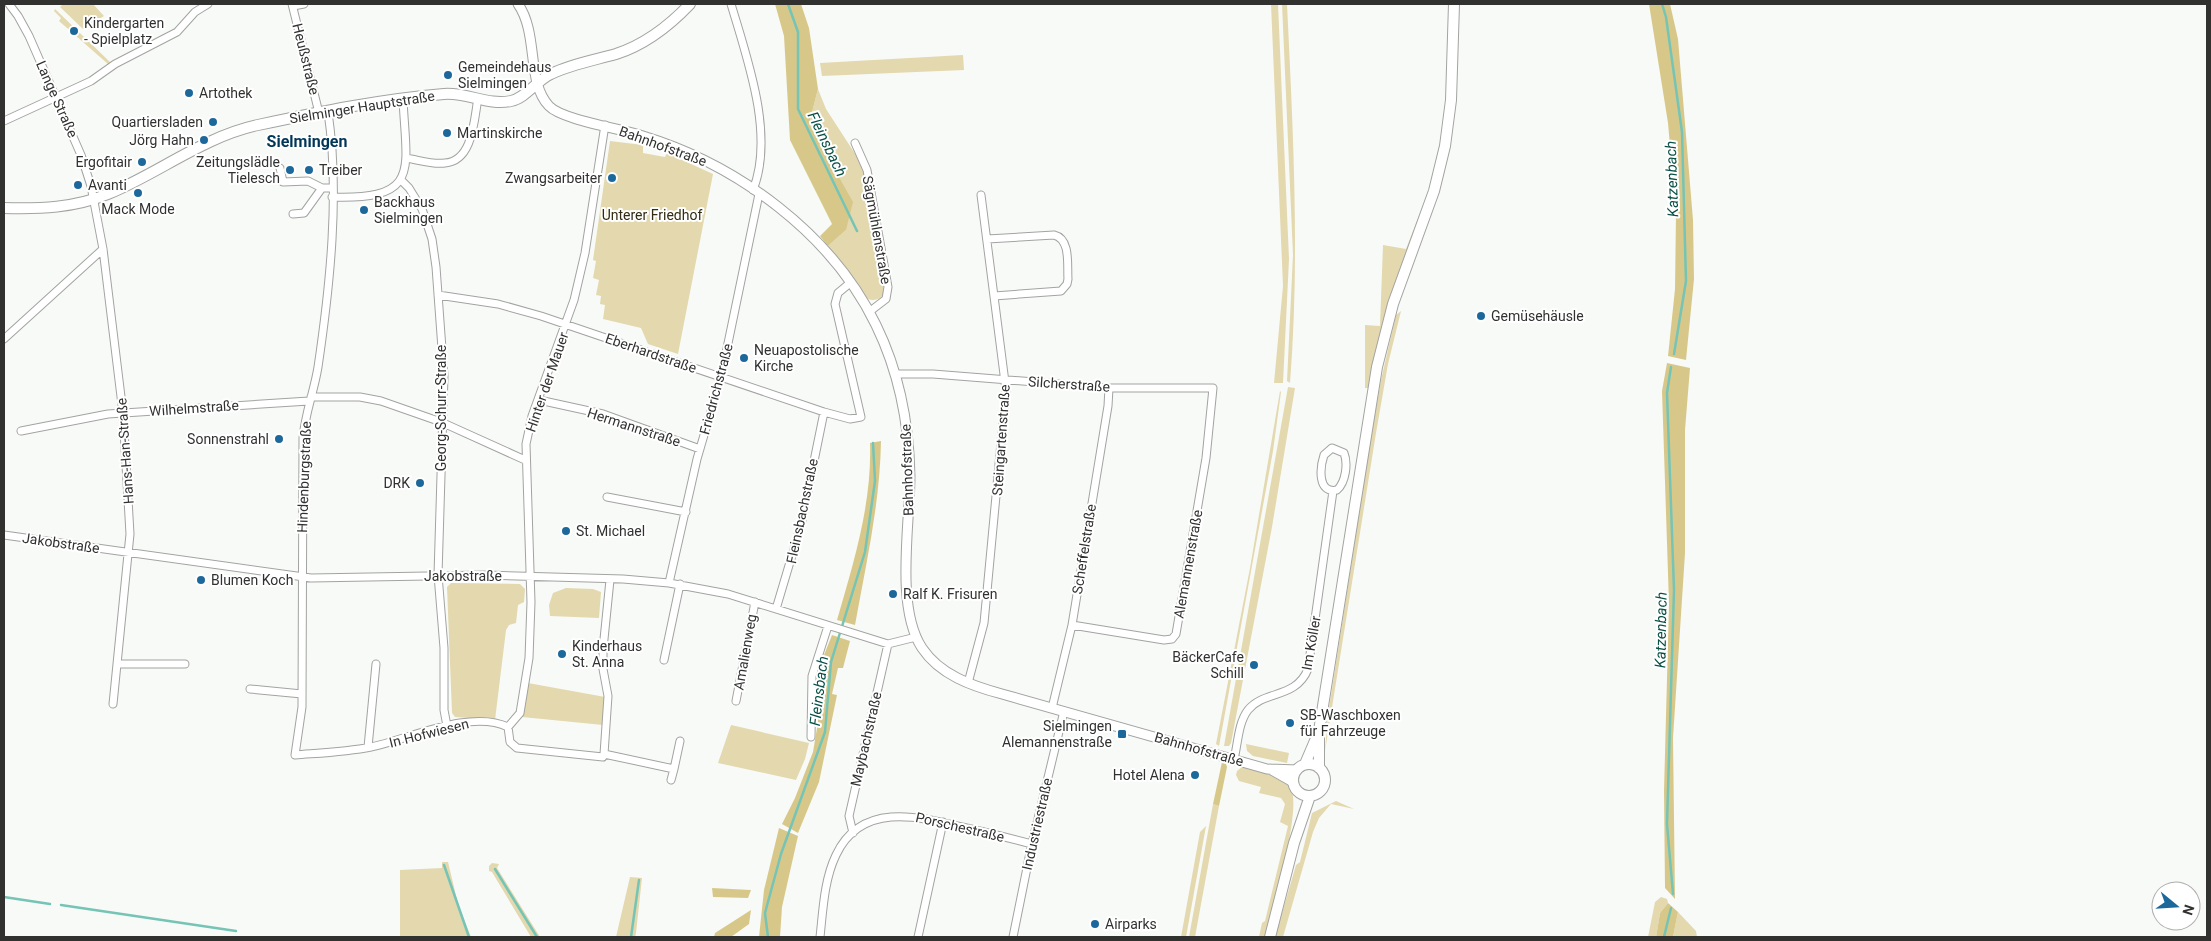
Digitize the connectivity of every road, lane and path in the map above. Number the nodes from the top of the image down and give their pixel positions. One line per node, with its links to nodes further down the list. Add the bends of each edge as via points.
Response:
1 (208, 4): 10 (street, via 195,12 177,32 115,64 91,81)
2 (304, 4): 8 (street)
3 (518, 4): 9 (street, Bahnhofstraße, via 530,28)
4 (690, 4): 9 (main road, via 670,22 629,49 553,72)
5 (731, 4): 22 (street, Friedrichstraße, via 751,75 760,136 761,159)
6 (1454, 4): 79 (main road, via 1451,100 1445,146 1434,191 1393,304 1378,367)
7 (11, 5): 10 (street, Lange Straße)
8 (293, 5): 13 (street, Heußstraße)
9 (538, 81): 11 (main road, Sielminger Hauptstraße, via 512,101); 15 (street, Bahnhofstraße, via 545,101 554,110)
10 (56, 96): 14 (street); 25 (street, Lange Straße, via 81,155)
11 (478, 98): 12 (main road, Sielminger Hauptstraße, via 453,94); 17 (street, via 468,142 459,160 444,164)
12 (403, 99): 13 (main road, Sielminger Hauptstraße); 17 (street)
13 (324, 112): 21 (street, Hindenburgstraße); 25 (main road, Sielminger Hauptstraße, via 235,131)
14 (4, 121)
15 (605, 125): 22 (street, Bahnhofstraße, via 693,154); 34 (street, Hinter der Mauer, via 585,253)
16 (855, 143): 33 (street, Sägmühlenstraße, via 866,170 888,287 886,298)
17 (406, 158): 19 (street)
18 (280, 168): 20 (street, via 282,182 308,181)
19 (401, 180): 24 (street, via 393,187 370,196); 31 (street, Georg-Schurr-Straße, via 416,198 426,222 434,253)
20 (322, 188): 21 (street); 27 (street, via 304,213)
21 (332, 188): 24 (street, Hindenburgstraße)
22 (756, 192): 30 (street, Bahnhofstraße, via 806,233); 37 (street, Friedrichstraße)
23 (982, 195): 28 (street, Steingartenstraße)
24 (332, 197): 41 (street, Hindenburgstraße, via 325,306 317,372)
25 (94, 199): 26 (main road, Sielminger Hauptstraße, via 58,207); 29 (street, Hans-Han-Straße)
26 (4, 208)
27 (293, 214)
28 (987, 239): 32 (street, Steingartenstraße); 32 (street, via 1054,235 1065,243 1068,278 1061,291)
29 (103, 249): 35 (street); 44 (street, Hans-Han-Straße)
30 (850, 283): 33 (street, Bahnhofstraße); 43 (street, Eberhardstraße, via 838,293 835,304 861,417 850,419)
31 (438, 295): 34 (street, Eberhardstraße, via 498,304); 45 (street, Georg-Schurr-Straße, via 444,376)
32 (994, 296): 38 (street, Steingartenstraße)
33 (869, 312): 36 (street, Bahnhofstraße, via 883,340)
34 (567, 324): 37 (street, Eberhardstraße); 42 (street, Hinter der Mauer)
35 (4, 340)
36 (894, 374): 38 (street, Silcherstraße); 64 (street, Bahnhofstraße, via 909,450 908,604)
37 (721, 377): 43 (street, Eberhardstraße); 47 (street, Friedrichstraße)
38 (1006, 380): 39 (street, Silcherstraße); 70 (street, Steingartenstraße, via 1004,430 984,623)
39 (1109, 388): 40 (street, Silcherstraße); 63 (street, Scheffelstraße)
40 (1213, 388): 63 (street, Alemannenstraße, via 1205,465 1176,634 1172,639 1164,640)
41 (310, 399): 44 (street, Wilhelmstraße); 45 (street, Wilhelmstraße, via 370,398); 55 (street, Hindenburgstraße, via 304,438)
42 (539, 400): 47 (street, Hermannstraße, via 603,414); 48 (street, Hinter der Mauer, via 529,430)
43 (824, 412): 61 (street, Fleinsbachstraße, via 801,524)
44 (123, 413): 46 (street, Wilhelmstraße, via 78,418); 53 (street, Hans-Han-Straße, via 130,512)
45 (441, 422): 48 (street, Wilhelmstraße); 54 (street, Georg-Schurr-Straße)
46 (20, 431)
47 (700, 449): 51 (street, Friedrichstraße)
48 (525, 460): 56 (street, Hinter der Mauer)
49 (1333, 491): 49 (street, Im Köller, via 1343,483 1346,461 1344,453 1336,448 1324,454 1321,474 1322,483); 85 (street, Im Köller, via 1308,669 1296,686 1254,705 1246,712)
50 (606, 496): 51 (street)
51 (686, 512): 58 (street, Friedrichstraße)
52 (4, 535): 53 (street, Jakobstraße)
53 (129, 552): 55 (street, Jakobstraße); 67 (street, Hans-Han-Straße)
54 (438, 576): 55 (street, Jakobstraße); 56 (street, Jakobstraße); 77 (street, Georg-Schurr-Straße)
55 (302, 577): 72 (street, Hindenburgstraße)
56 (530, 577): 57 (street, Jakobstraße); 78 (street, Hinter der Mauer, via 529,658 520,713)
57 (610, 580): 58 (street, Jakobstraße); 83 (street, via 603,649 608,696)
58 (669, 583): 59 (street, Jakobstraße)
59 (680, 584): 60 (street, Jakobstraße); 66 (street)
60 (755, 602): 61 (street, Jakobstraße); 73 (street, Amalienweg)
61 (776, 609): 62 (street, Jakobstraße)
62 (831, 626): 65 (street, Jakobstraße); 80 (street, via 812,676)
63 (1072, 626): 75 (street, Scheffelstraße)
64 (916, 637): 65 (street); 70 (street, Bahnhofstraße, via 934,662)
65 (888, 644): 96 (street, Maybachstraße, via 849,816)
66 (664, 660)
67 (118, 664): 68 (street); 74 (street, Hans-Han-Straße)
68 (185, 664)
69 (376, 664): 82 (street)
70 (968, 683): 75 (street, Bahnhofstraße)
71 (250, 689): 72 (street)
72 (302, 694): 84 (street, Hindenburgstraße)
73 (736, 702)
74 (113, 704)
75 (1052, 708): 76 (street, Bahnhofstraße)
76 (1064, 712): 85 (street, Bahnhofstraße); 97 (street, Industriestraße)
77 (447, 726): 78 (street, In Hofwiesen, via 473,722); 82 (street, In Hofwiesen)
78 (508, 727): 83 (street, via 510,742 517,748 603,758)
79 (1319, 731): 86 (main road); 87 (main road)
80 (812, 737)
81 (680, 741): 88 (street)
82 (368, 747): 84 (street, In Hofwiesen)
83 (604, 754): 88 (street)
84 (295, 755)
85 (1234, 760): 89 (street, Bahnhofstraße)
86 (1301, 767): 87 (main road); 89 (street, Bahnhofstraße); 91 (main road)
87 (1319, 768): 93 (main road, via 1324,775 1324,784)
88 (674, 769): 90 (street)
89 (1270, 769): 91 (street, Bahnhofstraße)
90 (671, 780)
91 (1293, 782): 92 (main road)
92 (1298, 792): 93 (main road); 95 (main road)
93 (1310, 796): 95 (main road)
94 (943, 822): 96 (street, Porschestraße, via 914,816 891,816 871,821); 97 (street, Porschestraße); 99 (street)
95 (1298, 829): 101 (main road)
96 (853, 832): 98 (street, Porschestraße, via 840,846 831,867)
97 (1032, 844): 100 (street, Industriestraße)
98 (820, 937)
99 (918, 937)
100 (1013, 937)
101 (1270, 937)

